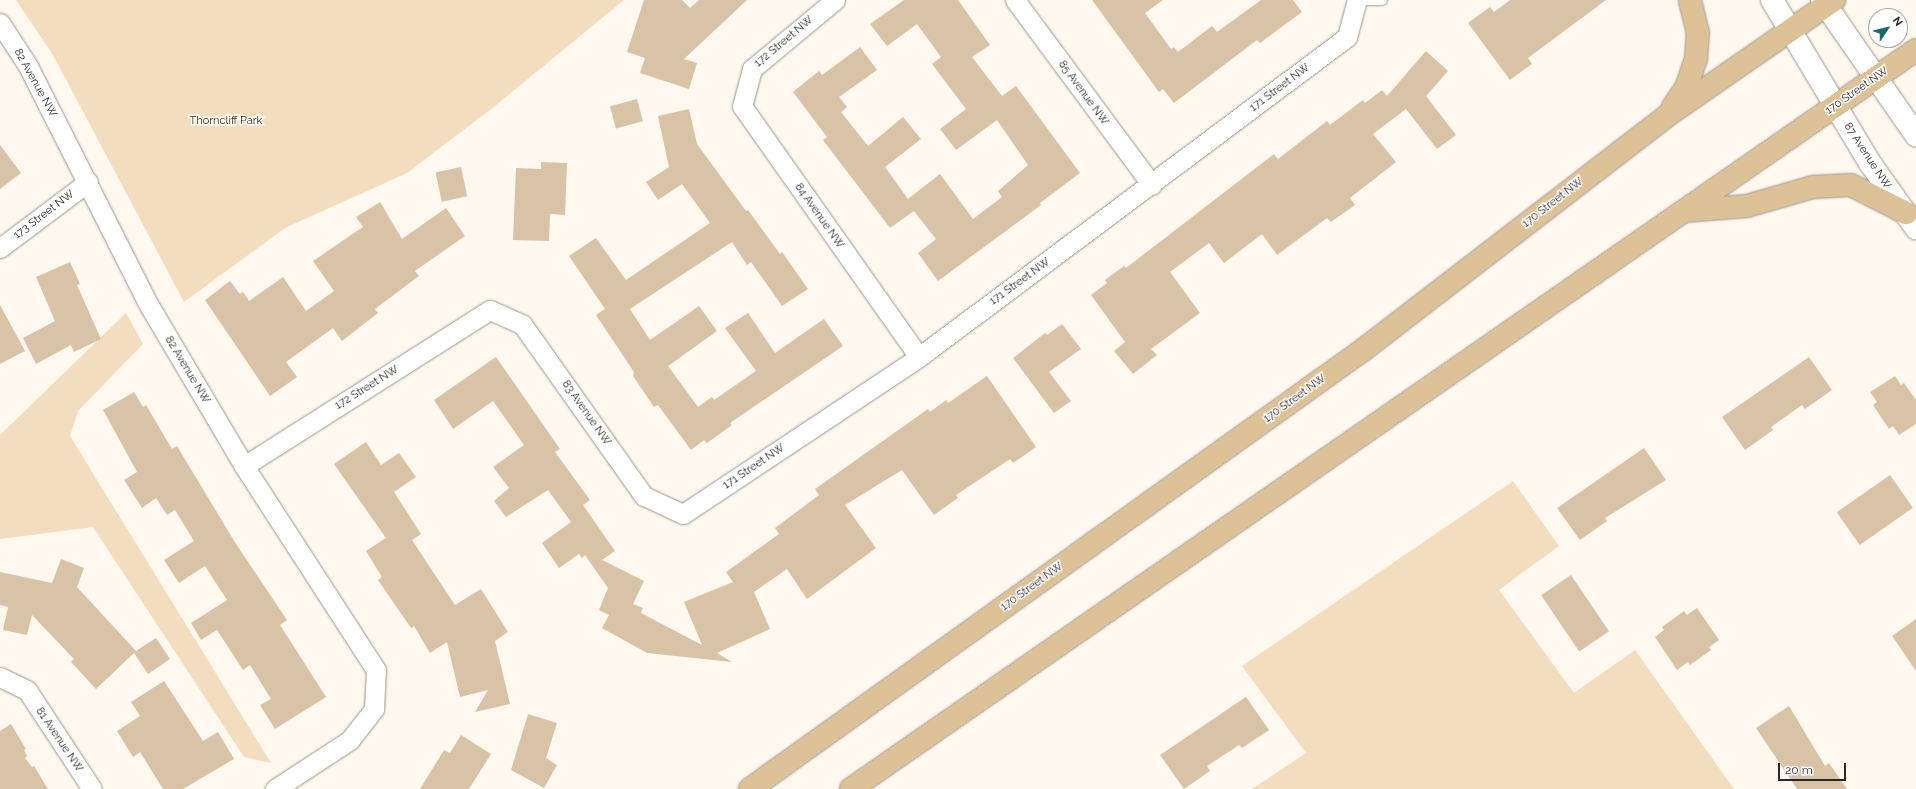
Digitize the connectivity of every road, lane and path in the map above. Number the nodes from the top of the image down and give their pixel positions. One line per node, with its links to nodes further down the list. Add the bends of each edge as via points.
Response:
1 (835, 0): 12 (street, 172 Street NW)
2 (1015, 0): 18 (street, 85 Avenue NW)
3 (1357, 0): 18 (street, 171 Street NW, via 1347,37)
4 (1361, 0): 5 (lane)
5 (1382, 0)
6 (1690, 0): 15 (main road, via 1698,33 1696,59 1686,88)
7 (1772, 0): 10 (main road, 87 Avenue NW)
8 (1827, 2): 10 (main road, 170 Street NW); 13 (main road)
9 (0, 23): 17 (street, 82 Avenue NW, via 28,66)
10 (1791, 29): 14 (main road, 87 Avenue NW); 15 (main road, 170 Street NW)
11 (1916, 50): 13 (main road, 170 Street NW)
12 (752, 69): 23 (street, 84 Avenue NW, via 742,106)
13 (1876, 78): 14 (main road, 170 Street NW); 16 (main road)
14 (1835, 107): 19 (main road, 170 Street NW); 20 (main road, 87 Avenue NW)
15 (1668, 115): 29 (main road, 170 Street NW, via 1356,355)
16 (1916, 135)
17 (88, 182): 21 (street, 173 Street NW); 24 (street, 82 Avenue NW, via 150,306)
18 (1152, 185): 23 (street, 171 Street NW)
19 (1684, 211): 20 (main road, via 1747,206 1813,187 1851,185); 30 (main road, 170 Street NW)
20 (1911, 221)
21 (0, 248)
22 (490, 310): 24 (street, 172 Street NW); 25 (street, 83 Avenue NW, via 522,324 644,496)
23 (919, 357): 25 (street, 171 Street NW)
24 (244, 466): 28 (street, 82 Avenue NW, via 376,670 374,709 350,740)
25 (683, 514)
26 (0, 677): 27 (street, 81 Avenue NW, via 27,690)
27 (92, 789)
28 (275, 789)
29 (750, 789)
30 (851, 789)

